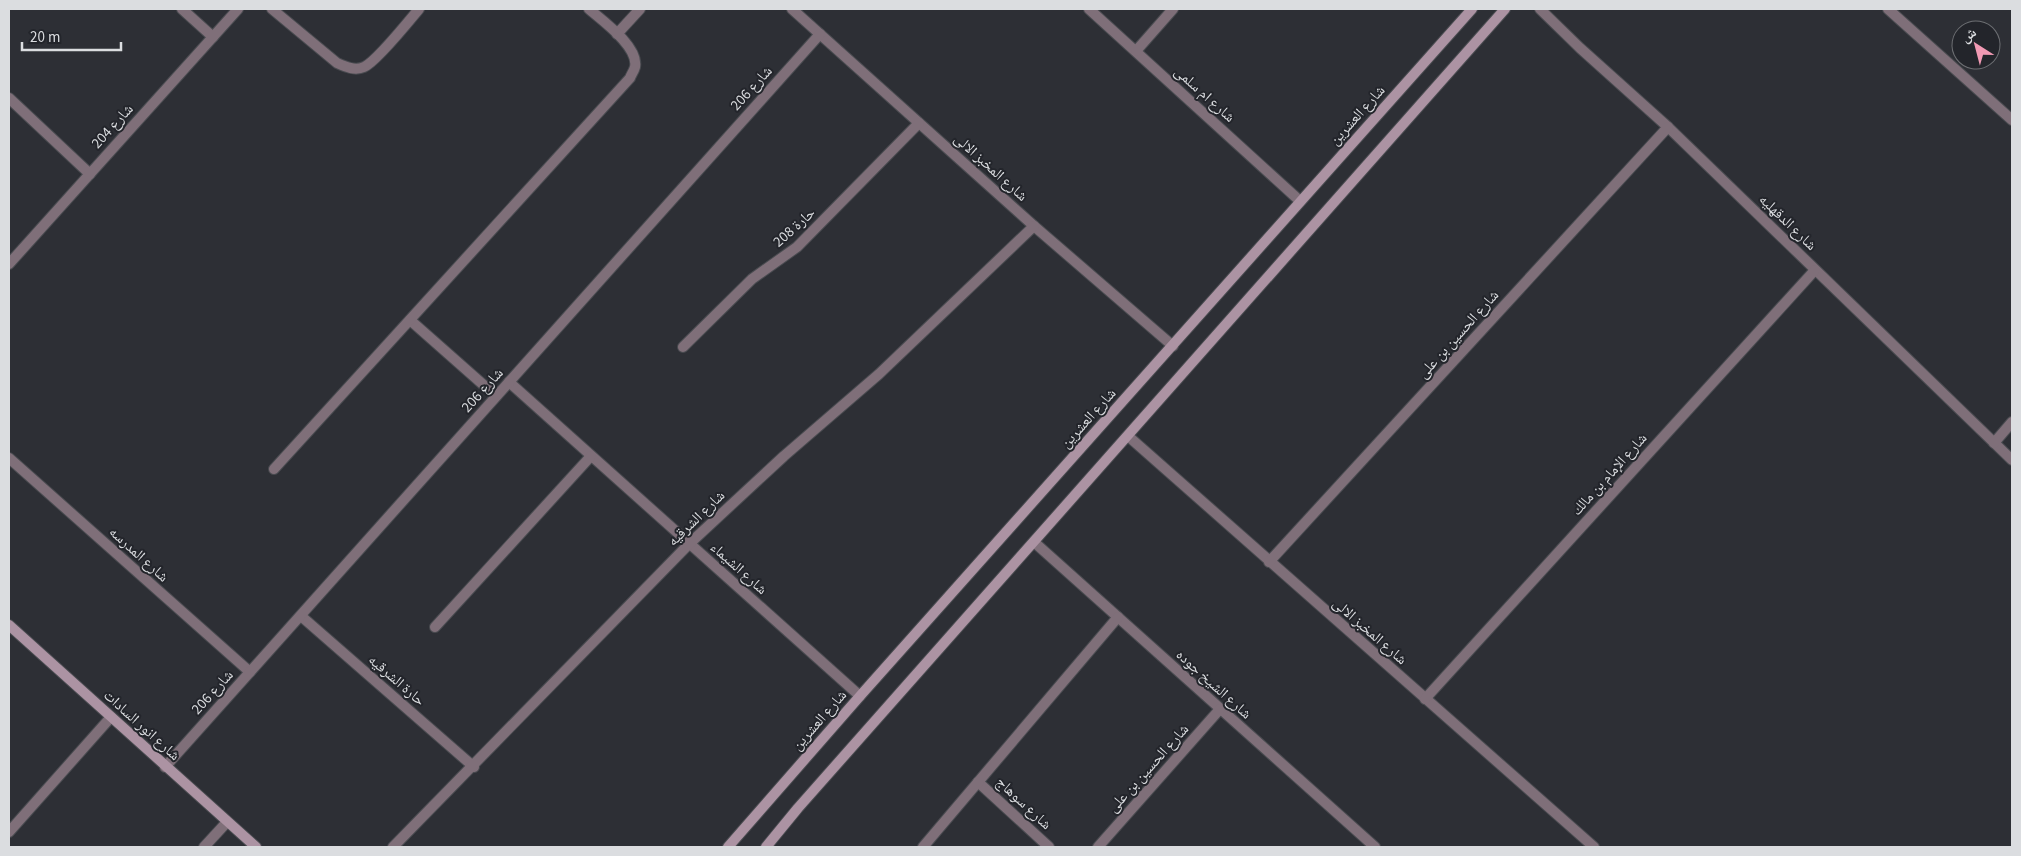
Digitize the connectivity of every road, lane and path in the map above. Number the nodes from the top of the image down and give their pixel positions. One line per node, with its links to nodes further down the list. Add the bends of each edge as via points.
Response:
1 (182, 9): 16 (street)
2 (238, 9): 16 (street, شارع 204)
3 (272, 9): 4 (street, via 337,64 350,69 364,67 375,58)
4 (419, 9)
5 (589, 9): 14 (street)
6 (640, 9): 14 (street)
7 (792, 9): 15 (street, شارع المخبز الالى)
8 (1089, 9): 17 (street, شارع ام سلمى)
9 (1173, 9): 17 (street)
10 (1472, 9): 23 (street, شارع العشرين)
11 (1505, 9): 33 (street)
12 (1540, 9): 21 (street, شارع الدقهليه)
13 (1888, 9): 19 (street)
14 (617, 34): 27 (street, via 633,53 635,66 630,78)
15 (820, 34): 20 (street, شارع المخبز الالى); 30 (street, شارع 206)
16 (213, 37): 22 (street, شارع 204)
17 (1136, 51): 23 (street, شارع ام سلمى)
18 (9, 98): 22 (street)
19 (2012, 120)
20 (919, 123): 24 (street, شارع المخبز الالى); 29 (street, حارة 208, via 797,248 752,279)
21 (1668, 127): 26 (street, شارع الدقهليه); 41 (street, شارع الحسين بن على)
22 (90, 174): 25 (street, شارع 204)
23 (1300, 201): 28 (street, شارع العشرين)
24 (1034, 226): 28 (street, شارع المخبز الالى); 40 (street, شارع الشرقيه, via 879,374)
25 (9, 264)
26 (1815, 270): 34 (street, شارع الدقهليه); 48 (street, شارع الإمام بن مالك)
27 (410, 320): 31 (street); 38 (street)
28 (1173, 346): 47 (street, شارع العشرين)
29 (684, 347)
30 (509, 382): 31 (street, شارع 206); 35 (street, شارع الشيماء)
31 (496, 396): 42 (street, شارع 206)
32 (2012, 422): 34 (street)
33 (1128, 436): 39 (street); 41 (street, شارع المخبز الالى)
34 (1994, 443): 37 (street, شارع الدقهليه)
35 (591, 456): 40 (street, شارع الشيماء); 45 (street)
36 (9, 458): 46 (street, شارع المدرسه)
37 (2012, 460)
38 (274, 469)
39 (1034, 542): 43 (street, شارع الشيخ جوده); 60 (street)
40 (689, 544): 47 (street, شارع الشيماء); 51 (street, شارع الشرقيه)
41 (1269, 562): 48 (street, شارع المخبز الالى)
42 (301, 616): 46 (street, شارع 206); 51 (street, حارة الشرقيه)
43 (1118, 617): 49 (street, شارع الشيخ جوده); 53 (street)
44 (9, 625): 50 (street, شارع انور السادات)
45 (435, 627)
46 (250, 672): 52 (street, شارع 206)
47 (860, 696): 59 (street, شارع العشرين)
48 (1425, 699): 65 (street, شارع المخبز الالى)
49 (1220, 709): 63 (street, شارع الحسين بن على); 64 (street, شارع الشيخ جوده)
50 (110, 717): 52 (street, شارع انور السادات); 55 (street)
51 (474, 766): 56 (street, شارع الشرقيه)
52 (165, 767): 54 (street, شارع انور السادات)
53 (978, 782): 61 (street); 62 (street, شارع سوهاج)
54 (227, 822): 57 (street); 58 (street, شارع انور السادات)
55 (9, 832)
56 (400, 845)
57 (204, 847)
58 (256, 847)
59 (728, 847)
60 (766, 847)
61 (923, 847)
62 (1049, 847)
63 (1098, 847)
64 (1375, 847)
65 (1594, 847)

